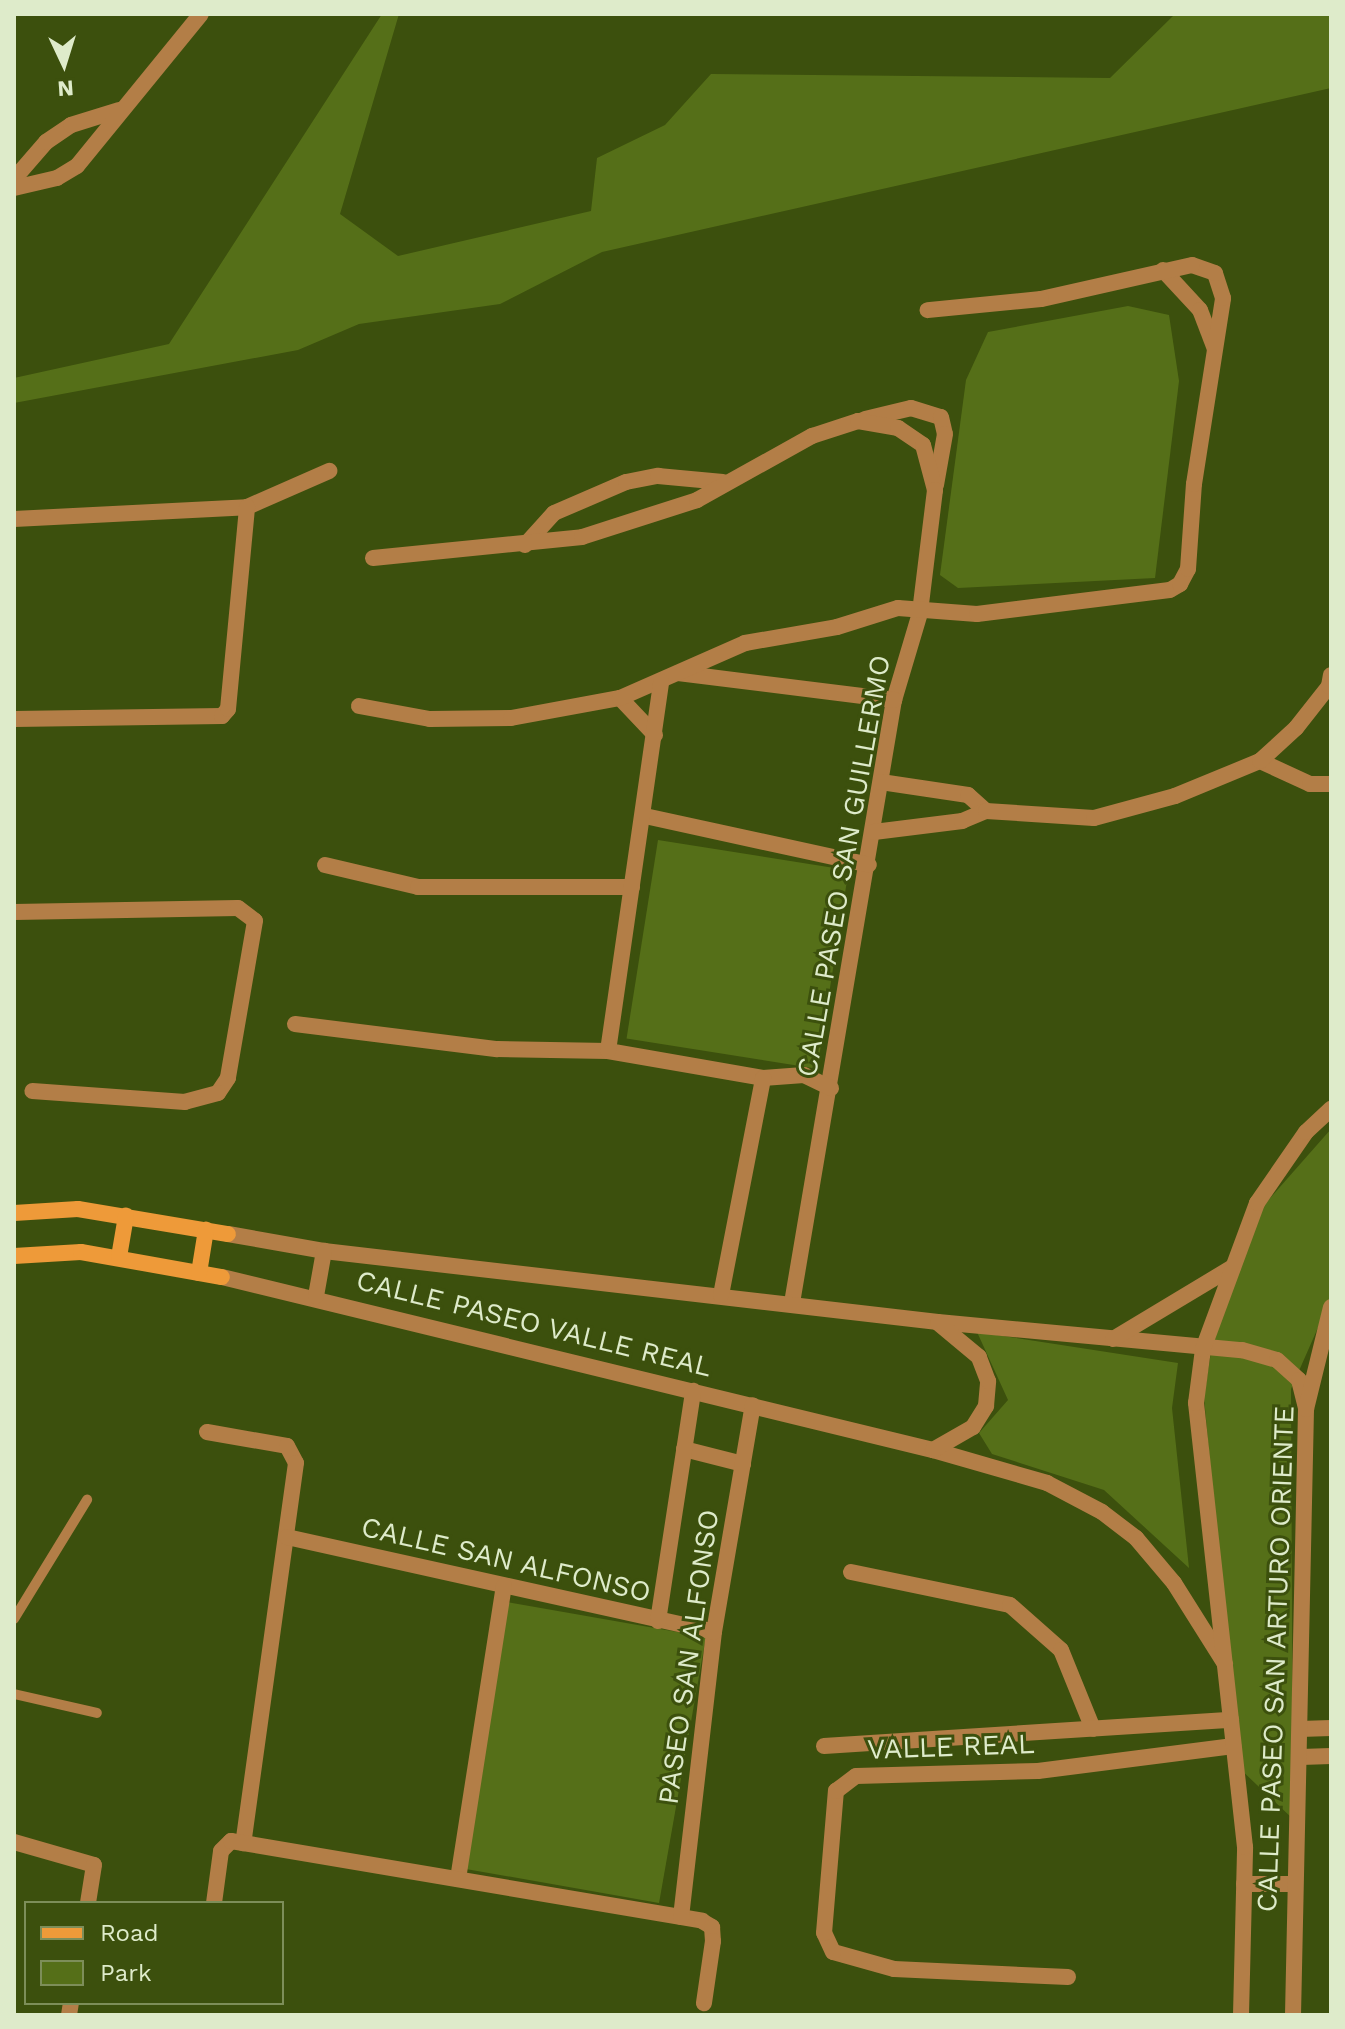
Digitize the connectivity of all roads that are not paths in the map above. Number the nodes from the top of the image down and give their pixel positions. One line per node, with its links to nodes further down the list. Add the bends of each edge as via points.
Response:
1 (201, 14): 2 (street)
2 (119, 110): 3 (street, via 71,125 46,142); 4 (street, via 77,166 57,178)
3 (14, 179)
4 (14, 188)
5 (1163, 270): 6 (street, via 1041,299); 7 (street, via 1200,310); 7 (street, via 1192,265 1215,273 1223,298)
6 (928, 310)
7 (1215, 350): 16 (street, via 1194,484 1188,569 1170,590 977,614)
8 (858, 421): 10 (street, via 812,436); 11 (street, via 898,428 923,445); 11 (street, via 911,408 941,417 945,434)
9 (329, 471): 12 (street)
10 (723, 482): 14 (street, via 673,509 582,537); 14 (street, via 658,476 626,482 554,513)
11 (935, 490): 16 (street)
12 (247, 507): 13 (street); 23 (street, via 228,709 222,716)
13 (14, 519)
14 (525, 545): 15 (street)
15 (373, 558)
16 (920, 613): 17 (street, CALLE PASEO SAN GUILLERMO, via 898,608 855,623 745,643); 21 (street, CALLE PASEO SAN GUILLERMO)
17 (677, 673): 18 (street, CALLE PASEO SAN GUILLERMO); 21 (street)
18 (661, 682): 20 (street, CALLE PASEO SAN GUILLERMO); 24 (street)
19 (1330, 683): 25 (street, via 1296,728)
20 (620, 698): 22 (street, CALLE PASEO SAN GUILLERMO, via 511,718 430,719); 24 (street)
21 (894, 700): 26 (street, CALLE PASEO SAN GUILLERMO)
22 (359, 706)
23 (14, 719)
24 (655, 735): 29 (street)
25 (1260, 761): 27 (street, via 1310,784); 28 (street, via 1175,796 1094,818)
26 (881, 782): 28 (street, via 968,795); 30 (street, CALLE PASEO SAN GUILLERMO)
27 (1331, 784)
28 (986, 811): 30 (street, via 962,821)
29 (645, 816): 32 (street); 33 (street)
30 (874, 832): 32 (street, CALLE PASEO SAN GUILLERMO)
31 (325, 865): 33 (street, via 418,887)
32 (869, 865): 38 (street, CALLE PASEO SAN GUILLERMO)
33 (632, 887): 36 (street)
34 (14, 912): 39 (street, via 238,908 255,921 228,1078 218,1093 185,1102)
35 (295, 1024): 36 (street, CALLE PASEO SAN GUILLERMO, via 497,1049)
36 (608, 1051): 37 (street, CALLE PASEO SAN GUILLERMO)
37 (763, 1078): 38 (street, via 804,1075); 49 (street, CALLE PASEO SAN GUILLERMO)
38 (831, 1088): 51 (street, CALLE PASEO SAN GUILLERMO)
39 (32, 1091)
40 (1331, 1109): 47 (street, CALLE PASEO SAN ARTURO ORIENTE, via 1306,1132 1257,1203)
41 (14, 1213): 42 (street, via 78,1209)
42 (126, 1216): 43 (street); 46 (street)
43 (206, 1230): 44 (street, CALLE PASEO VALLE REAL); 48 (street)
44 (324, 1251): 49 (street, CALLE PASEO VALLE REAL); 50 (street)
45 (14, 1256): 46 (street, CALLE PASEO VALLE REAL, via 81,1252)
46 (119, 1257): 48 (street, CALLE PASEO VALLE REAL)
47 (1233, 1267): 54 (street); 55 (street, CALLE PASEO SAN ARTURO ORIENTE)
48 (199, 1273): 50 (street, CALLE PASEO VALLE REAL)
49 (721, 1295): 51 (street, CALLE PASEO VALLE REAL)
50 (316, 1296): 56 (street, CALLE PASEO VALLE REAL)
51 (792, 1303): 53 (street, CALLE PASEO VALLE REAL)
52 (1331, 1307): 58 (street, CALLE PASEO SAN ARTURO ORIENTE)
53 (938, 1322): 54 (street, CALLE PASEO VALLE REAL); 61 (street, via 979,1357 988,1381 986,1406 973,1427)
54 (1113, 1339): 55 (street, CALLE PASEO VALLE REAL)
55 (1203, 1349): 58 (street, CALLE PASEO VALLE REAL, via 1242,1350 1277,1360 1299,1380); 70 (street, CALLE PASEO SAN ARTURO ORIENTE, via 1196,1403)
56 (693, 1391): 57 (street, CALLE PASEO VALLE REAL); 60 (street)
57 (753, 1405): 61 (street, CALLE PASEO VALLE REAL); 62 (street, PASEO SAN ALFONSO)
58 (1306, 1409): 76 (street, CALLE PASEO SAN ARTURO ORIENTE)
59 (207, 1432): 64 (street, via 292,1450 296,1463)
60 (684, 1449): 62 (street); 68 (street)
61 (933, 1450): 70 (street, CALLE PASEO VALLE REAL, via 1023,1474 1102,1512 1136,1538 1174,1583)
62 (743, 1464): 69 (street, PASEO SAN ALFONSO)
63 (87, 1500): 67 (lane)
64 (287, 1537): 66 (street, CALLE SAN ALFONSO); 82 (street)
65 (851, 1572): 75 (street, via 1010,1605 1061,1650)
66 (504, 1586): 68 (street, CALLE SAN ALFONSO); 83 (street)
67 (14, 1619)
68 (658, 1621): 69 (street, CALLE SAN ALFONSO)
69 (714, 1632): 88 (street, PASEO SAN ALFONSO)
70 (1225, 1664): 73 (street, CALLE PASEO SAN ARTURO ORIENTE)
71 (14, 1694): 72 (lane)
72 (97, 1713)
73 (1231, 1720): 75 (street); 78 (street, CALLE PASEO SAN ARTURO ORIENTE)
74 (1331, 1728): 76 (street)
75 (1093, 1729): 77 (street)
76 (1300, 1729): 80 (street, CALLE PASEO SAN ARTURO ORIENTE)
77 (824, 1746)
78 (1233, 1746): 84 (street, CALLE PASEO SAN ARTURO ORIENTE); 89 (street, VALLE REAL, via 1038,1771 856,1776 836,1791 824,1921 833,1952 894,1969)
79 (1331, 1756): 80 (street)
80 (1301, 1757): 85 (street, CALLE PASEO SAN ARTURO ORIENTE)
81 (14, 1842): 86 (street, via 94,1865)
82 (243, 1843): 83 (street); 87 (street, via 231,1841 221,1851)
83 (458, 1879): 88 (street)
84 (1244, 1884): 85 (street); 91 (street, CALLE PASEO SAN ARTURO ORIENTE)
85 (1295, 1884): 92 (street, CALLE PASEO SAN ARTURO ORIENTE)
86 (88, 1901)
87 (214, 1901)
88 (681, 1917): 90 (street, via 712,1927)
89 (1068, 1977)
90 (704, 2003)
91 (1241, 2015)
92 (1293, 2015)

